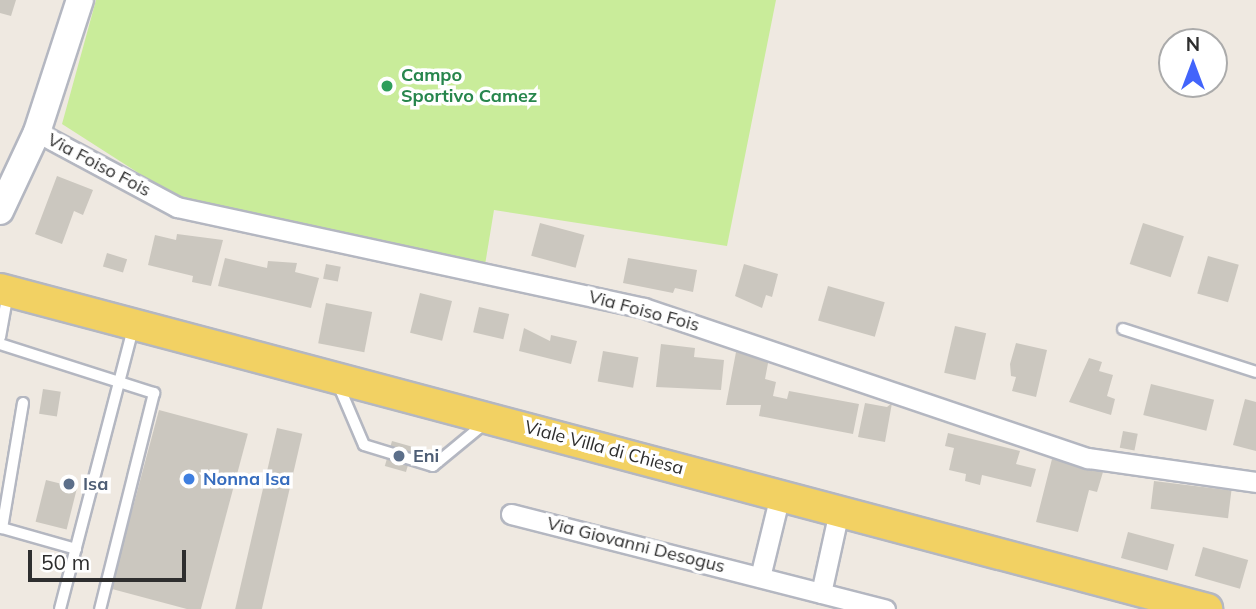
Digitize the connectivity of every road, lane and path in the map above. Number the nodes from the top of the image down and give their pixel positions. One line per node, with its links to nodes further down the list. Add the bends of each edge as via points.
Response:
1 (80, 0): 2 (street)
2 (37, 132): 3 (street); 14 (street, Via Foiso Fois, via 177,207 644,307 1088,458)
3 (0, 211)
4 (4, 290): 5 (main road, Viale Villa di Chiesa); 7 (lane)
5 (134, 324): 10 (main road, Viale Villa di Chiesa); 11 (lane)
6 (1123, 329): 9 (lane)
7 (0, 337)
8 (0, 344): 11 (lane)
9 (1256, 372)
10 (335, 377): 13 (main road, Viale Villa di Chiesa); 13 (lane, via 364,445 433,466)
11 (120, 384): 18 (lane); 22 (lane, via 154,393)
12 (23, 403): 18 (lane, via 2,528)
13 (491, 418): 15 (main road, Viale Villa di Chiesa)
14 (1256, 482)
15 (780, 495): 16 (main road, Viale Villa di Chiesa); 19 (street)
16 (839, 511): 20 (street); 24 (main road, Viale Villa di Chiesa)
17 (511, 514): 19 (street, Via Giovanni Desogus)
18 (76, 550): 21 (lane)
19 (760, 577): 20 (street, Via Giovanni Desogus)
20 (821, 593): 23 (street, Via Giovanni Desogus)
21 (60, 609)
22 (100, 609)
23 (886, 609)
24 (1207, 609)

